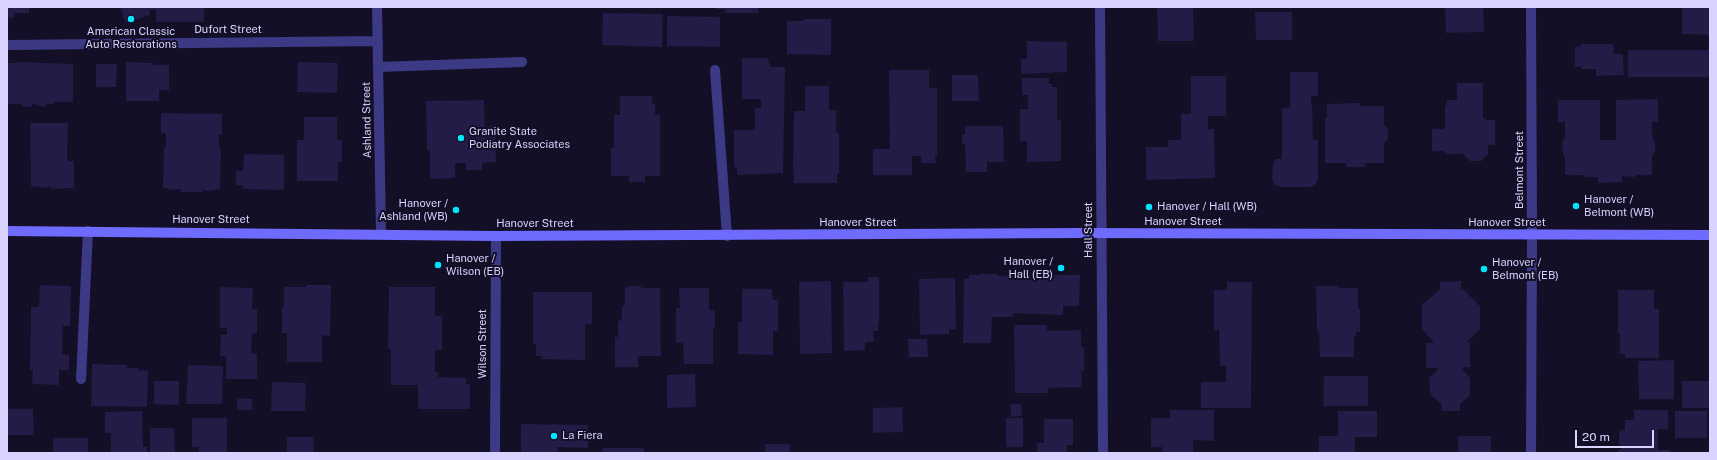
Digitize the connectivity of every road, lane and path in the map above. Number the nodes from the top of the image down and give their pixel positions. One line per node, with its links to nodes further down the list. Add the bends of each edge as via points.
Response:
1 (378, 7): 4 (street, Ashland Street)
2 (1100, 7): 12 (street, Hall Street)
3 (1531, 7): 13 (street, Belmont Street)
4 (378, 41): 5 (street, Dufort Street); 7 (street, Ashland Street)
5 (7, 45)
6 (522, 62): 7 (street)
7 (378, 67): 11 (street, Ashland Street)
8 (715, 70): 16 (street)
9 (7, 230): 10 (street, Hanover Street)
10 (88, 231): 11 (street, Hanover Street); 17 (street)
11 (381, 233): 15 (street, Hanover Street)
12 (1101, 233): 13 (street, Hanover Street); 16 (street, Hanover Street); 19 (street, Hall Street)
13 (1532, 235): 14 (street, Hanover Street); 20 (street, Belmont Street)
14 (1710, 235)
15 (496, 236): 16 (street, Hanover Street); 18 (street, Wilson Street)
16 (727, 236)
17 (81, 378)
18 (495, 453)
19 (1103, 453)
20 (1531, 453)

